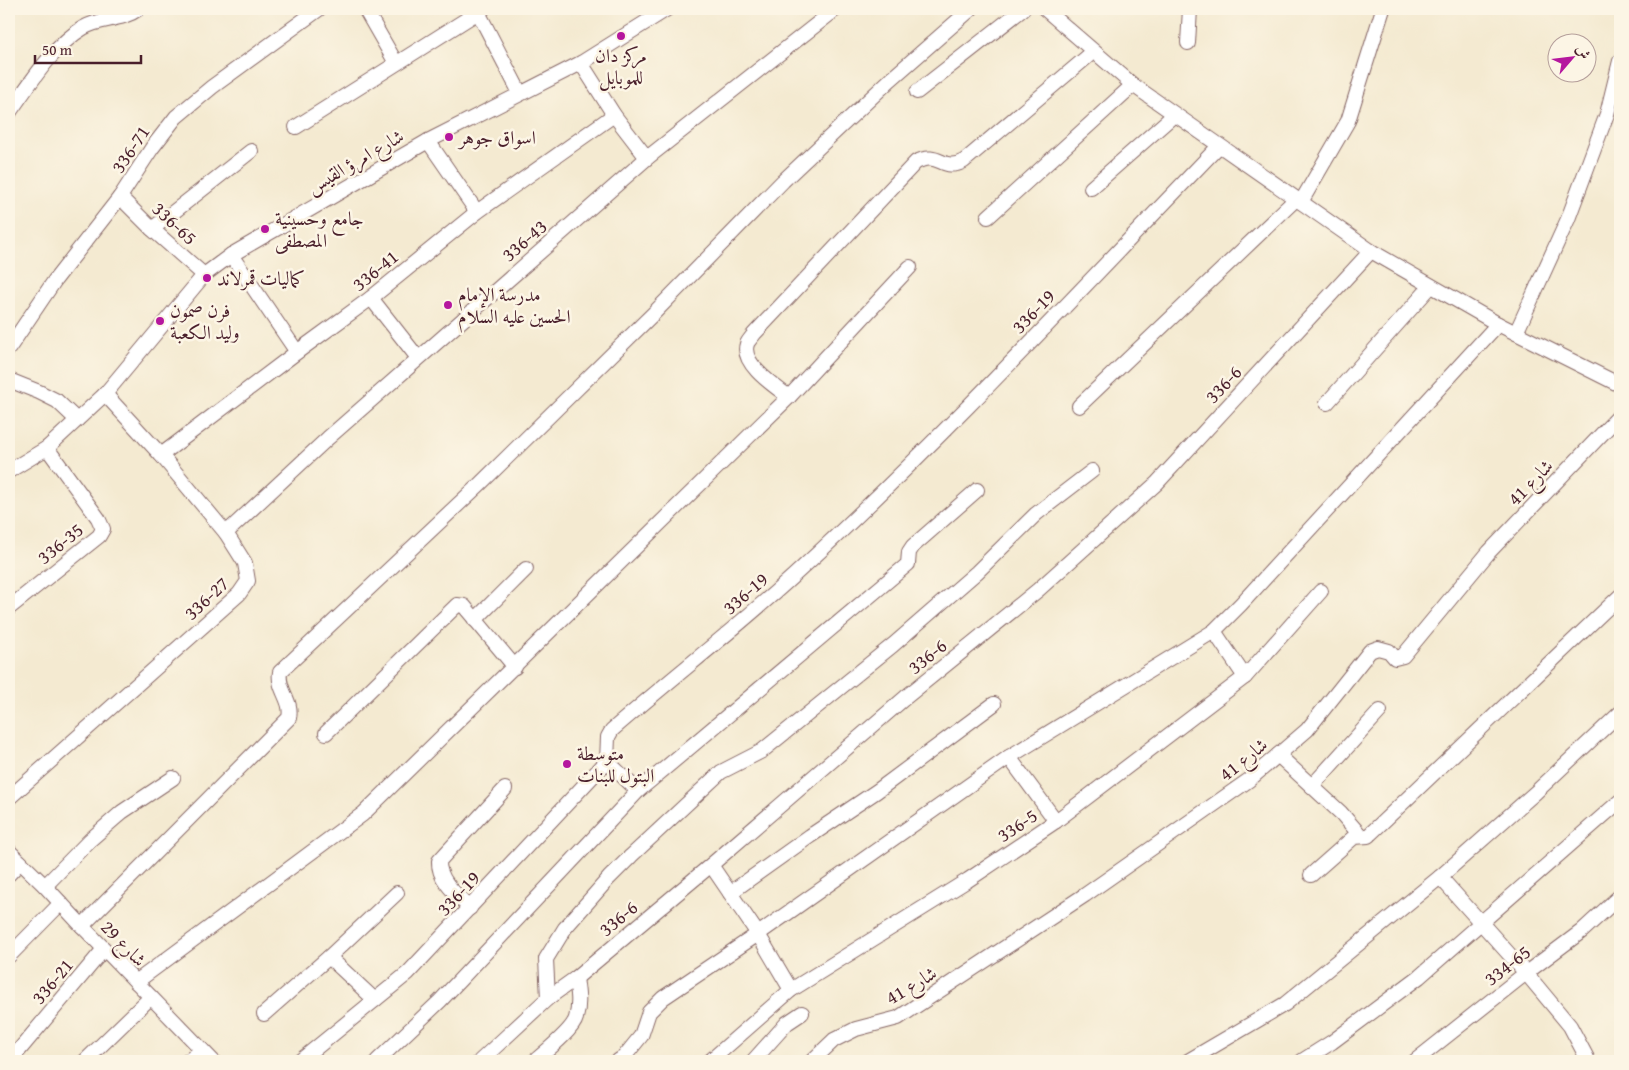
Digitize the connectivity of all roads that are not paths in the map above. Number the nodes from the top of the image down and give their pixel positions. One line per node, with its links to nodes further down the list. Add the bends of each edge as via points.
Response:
1 (138, 9): 20 (street, via 84,28 63,44 44,64)
2 (319, 9): 29 (street, 336-71, via 176,117)
3 (365, 9): 15 (street)
4 (668, 9): 16 (street, شارع امرؤ القيس)
5 (836, 9): 27 (street, 336-43)
6 (972, 9): 95 (street, via 890,80 783,181 481,483 280,672 279,683 291,709 289,718)
7 (1023, 9): 18 (street)
8 (1045, 9): 13 (street)
9 (1190, 9): 12 (street)
10 (1383, 9): 30 (street, via 1348,121)
11 (481, 10): 15 (street); 19 (street)
12 (1188, 42)
13 (1093, 52): 17 (street); 48 (street, via 964,161 955,166 926,157 916,162 754,334 746,351 752,366)
14 (1620, 60): 41 (street, via 1607,114 1568,219)
15 (396, 63): 23 (street)
16 (581, 63): 19 (street, شارع امرؤ القيس); 21 (street)
17 (1132, 85): 22 (street); 32 (street)
18 (917, 92)
19 (520, 93): 24 (street, شارع امرؤ القيس)
20 (9, 113)
21 (614, 115): 27 (street); 31 (street, 336-41)
22 (1174, 115): 25 (street); 28 (street)
23 (296, 127)
24 (428, 140): 31 (street); 35 (street, شارع امرؤ القيس)
25 (1219, 146): 30 (street); 73 (street, 336-19, via 936,438 802,568 612,730 608,737)
26 (251, 151): 33 (street)
27 (647, 158): 44 (street, 336-43)
28 (1091, 188)
29 (120, 197): 33 (street, 336-65); 42 (street, 336-71, via 55,280)
30 (1298, 201): 34 (street); 50 (street)
31 (477, 212): 39 (street, 336-41)
32 (988, 217)
33 (152, 229): 37 (street, 336-65)
34 (1371, 250): 38 (street); 84 (street, 336-6, via 1156,483 1038,590 906,697)
35 (231, 255): 37 (street, شارع امرؤ القيس); 43 (street)
36 (910, 267): 48 (street)
37 (204, 275): 47 (street, شارع امرؤ القيس)
38 (1431, 286): 40 (street); 49 (street)
39 (371, 298): 43 (street, 336-41); 44 (street)
40 (1498, 324): 41 (street); 64 (street)
41 (1516, 333): 46 (street)
42 (9, 348)
43 (296, 352): 54 (street, 336-41)
44 (418, 358): 58 (street, 336-43)
45 (9, 380): 52 (street, via 39,392)
46 (1619, 381)
47 (105, 394): 52 (street, شارع امرؤ القيس); 54 (street, 336-27)
48 (789, 397): 65 (street)
49 (1327, 403)
50 (1079, 406)
51 (1620, 415): 71 (street, شارع 41, via 1488,552 1403,656 1395,658 1389,651 1378,648 1370,651 1307,730)
52 (77, 420): 53 (street, شارع امرؤ القيس)
53 (47, 448): 55 (street, شارع امرؤ القيس); 62 (street, 336-35, via 103,529 99,536)
54 (161, 455): 58 (street, 336-27)
55 (9, 471)
56 (1092, 471): 105 (street, via 1036,514 977,572 893,645 762,751 722,772 631,856 565,928 546,959)
57 (977, 490): 77 (street, via 913,546 908,564)
58 (226, 533): 78 (street, 336-27, via 245,563 248,581 239,594)
59 (526, 569): 63 (street)
60 (1322, 591): 66 (street, 336-5)
61 (1620, 596): 81 (street, via 1368,836)
62 (9, 608)
63 (475, 620): 65 (street); 70 (street, via 464,606 457,605)
64 (1214, 631): 66 (street); 72 (street)
65 (515, 668): 102 (street, via 363,814)
66 (1244, 677): 80 (street, 336-5)
67 (994, 704): 90 (street, via 877,791)
68 (1380, 711): 75 (street)
69 (1620, 713): 87 (street)
70 (326, 733)
71 (1278, 755): 75 (street); 122 (street, شارع 41, via 1250,780 1077,901 898,1018 856,1029 834,1040)
72 (1009, 757): 80 (street); 96 (street)
73 (607, 761): 77 (street); 93 (street, 336-19)
74 (173, 778): 88 (street, via 122,812)
75 (1312, 786): 81 (street)
76 (505, 789): 93 (street, via 439,861 438,870 443,879)
77 (638, 791): 116 (street, via 440,1000)
78 (9, 798)
79 (1620, 800): 94 (street)
80 (1056, 820): 103 (street, 336-5, via 968,880)
81 (1361, 836): 86 (street, via 1354,837)
82 (9, 851): 83 (street, شارع 29)
83 (20, 862): 85 (street); 88 (street, شارع 29)
84 (711, 865): 90 (street); 101 (street, 336-6)
85 (9, 874)
86 (1311, 874)
87 (1440, 876): 94 (street); 123 (street, via 1285,1004)
88 (45, 886): 92 (street, شارع 29)
89 (397, 892): 99 (street)
90 (730, 893): 96 (street)
91 (1620, 896): 100 (street, 334-65, via 1582,931)
92 (61, 904): 95 (street, شارع 29); 98 (street)
93 (470, 908): 106 (street, 336-19, via 408,973)
94 (1481, 923): 100 (street); 124 (street, via 1419,977)
95 (82, 926): 97 (street, شارع 29)
96 (758, 934): 103 (street); 119 (street, via 663,998 649,1012 641,1036)
97 (104, 949): 102 (street, شارع 29); 111 (street, 336-21)
98 (9, 956)
99 (329, 957): 106 (street); 108 (street)
100 (1526, 972): 110 (street, via 1570,1026); 125 (street, 334-65)
101 (576, 978): 105 (street, 336-6); 118 (street, via 579,1001 576,1020)
102 (136, 982): 104 (street, شارع 29)
103 (792, 990): 120 (street, 336-5)
104 (151, 997): 109 (street, شارع 29); 112 (street)
105 (548, 998): 117 (street, 336-6)
106 (375, 1000): 115 (street, 336-19)
107 (802, 1013): 121 (street, via 787,1023)
108 (264, 1014)
109 (202, 1050): 113 (street); 114 (street, شارع 29)
110 (1587, 1058)
111 (10, 1061)
112 (85, 1061)
113 (188, 1061)
114 (213, 1061)
115 (300, 1061)
116 (377, 1061)
117 (480, 1061)
118 (535, 1061)
119 (618, 1061)
120 (710, 1061)
121 (753, 1061)
122 (812, 1061)
123 (1188, 1061)
124 (1302, 1061)
125 (1416, 1061)

